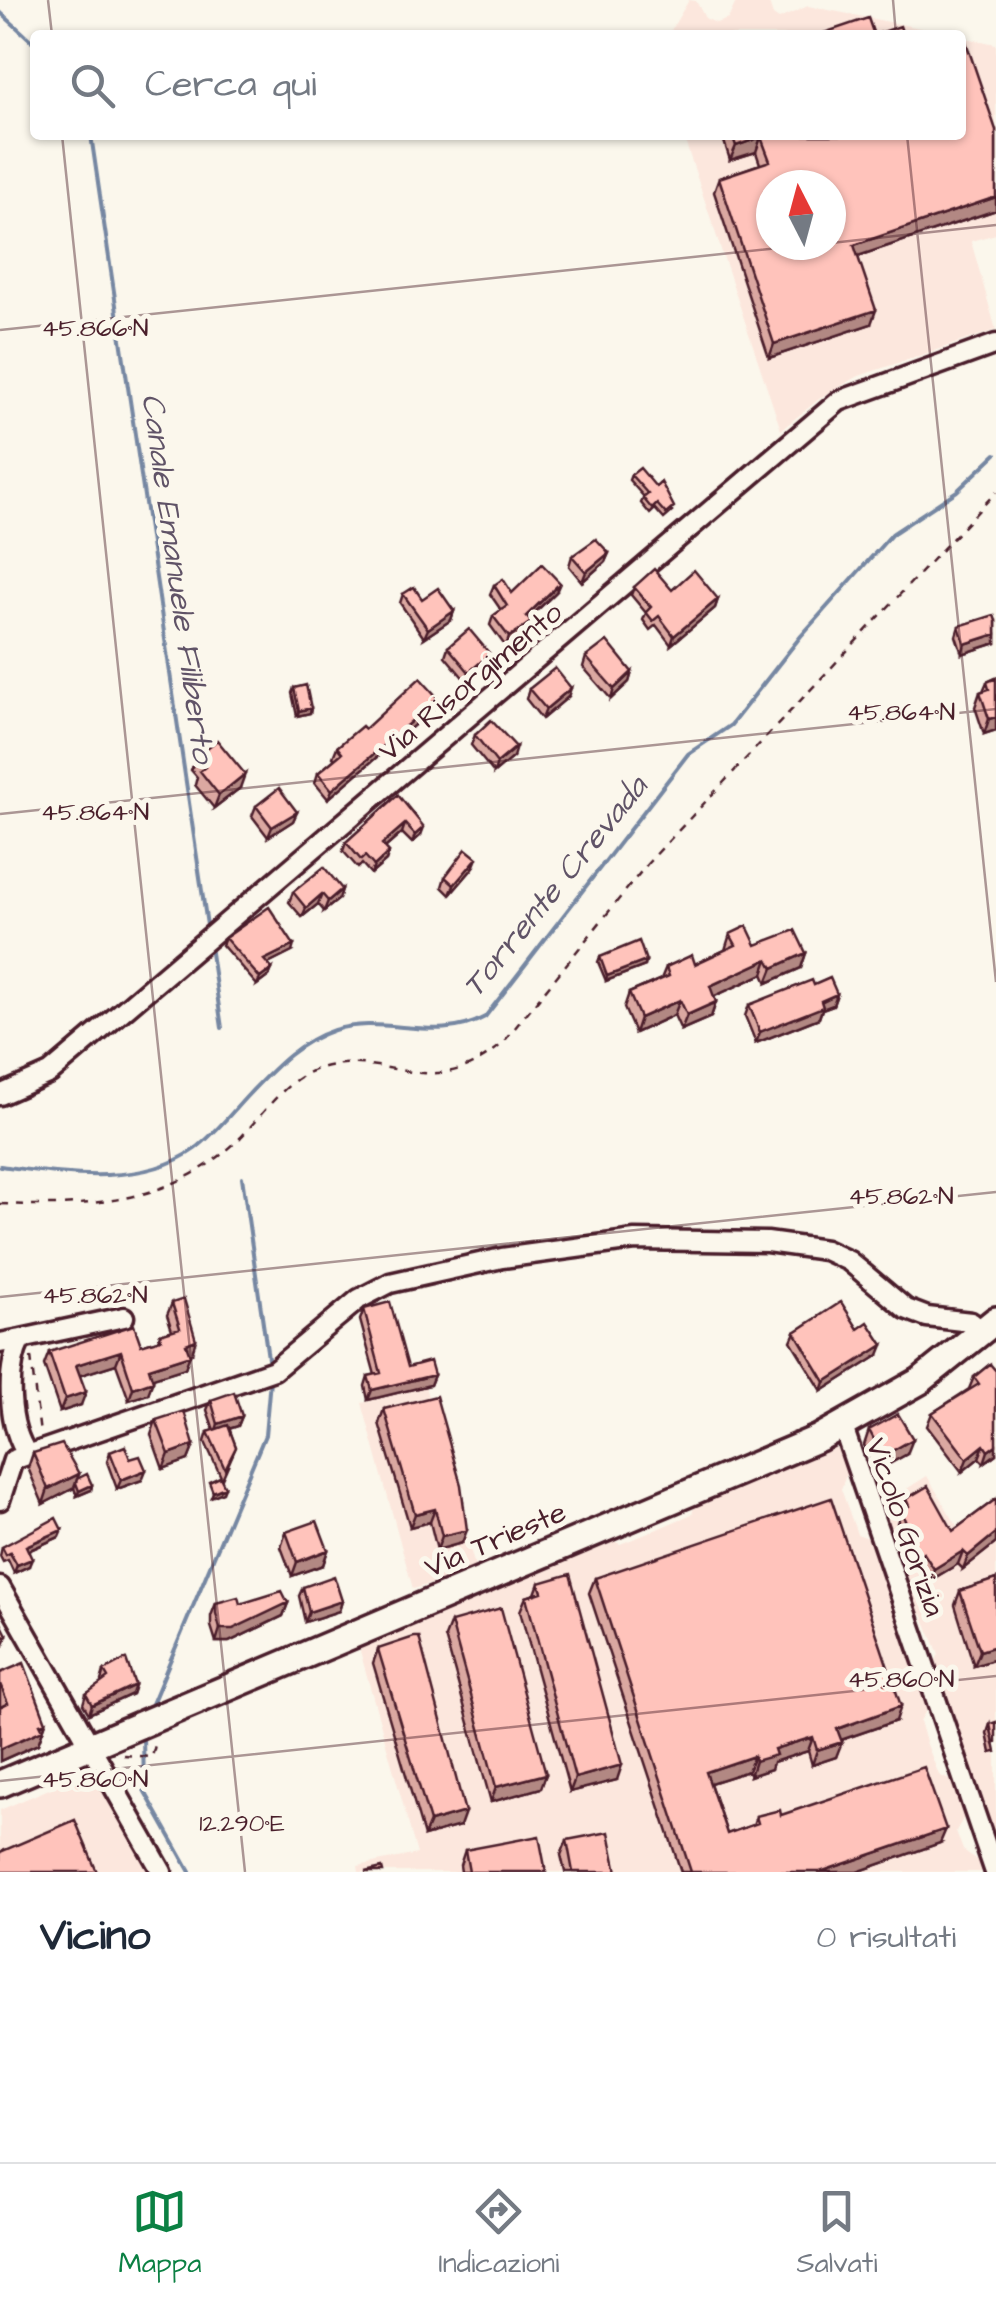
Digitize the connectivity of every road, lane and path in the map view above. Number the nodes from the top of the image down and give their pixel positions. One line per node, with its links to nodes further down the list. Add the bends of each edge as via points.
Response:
1 (996, 344): 3 (street, Via Risorgimento, via 839,401 50,1073)
2 (996, 492): 4 (path, via 648,863 481,1062 436,1074 359,1067 311,1071 235,1143 180,1183 122,1201)
3 (0, 1095)
4 (0, 1204)
5 (124, 1317): 7 (street)
6 (993, 1323): 10 (street, Via Trieste, via 920,1382); 11 (street, via 927,1317 906,1309 849,1261 825,1250 767,1242 658,1238 502,1258 390,1282 268,1372)
7 (25, 1338): 8 (street); 11 (path); 11 (street, via 11,1368 18,1441)
8 (0, 1343)
9 (0, 1365): 11 (street, via 6,1456)
10 (842, 1427): 14 (street, Via Trieste); 19 (street, Vicolo Gorizia)
11 (28, 1455): 12 (street)
12 (0, 1500)
13 (0, 1587): 14 (street)
14 (88, 1746): 17 (street, Via Trieste); 18 (street)
15 (130, 1754): 16 (path)
16 (152, 1757)
17 (0, 1784)
18 (162, 1872)
19 (995, 1872)

